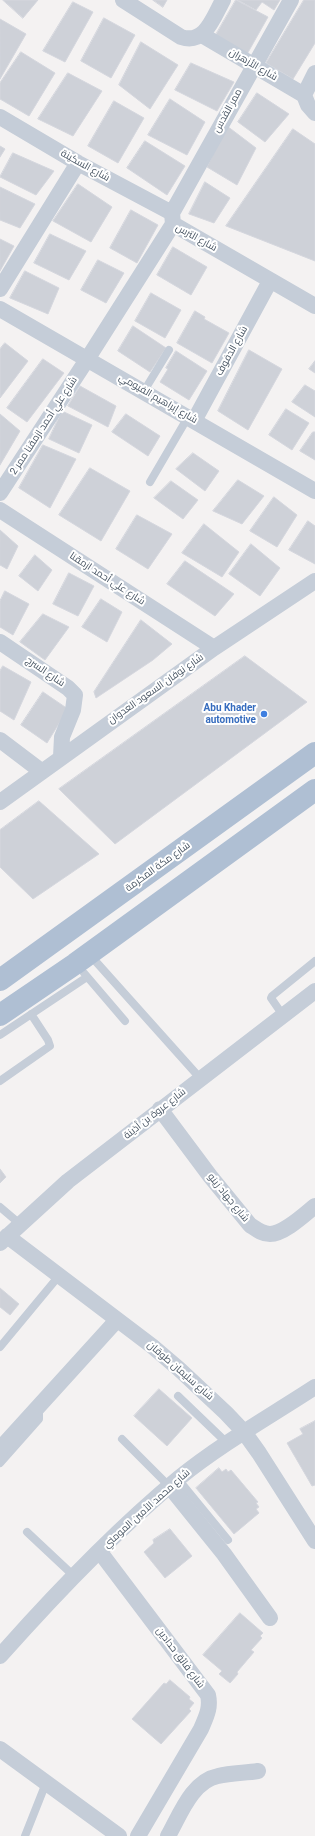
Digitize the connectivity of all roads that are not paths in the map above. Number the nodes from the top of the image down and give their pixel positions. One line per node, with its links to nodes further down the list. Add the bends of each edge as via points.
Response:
1 (123, 0): 4 (street, via 181,37 189,40)
2 (223, 0): 4 (street)
3 (291, 0): 5 (street, ممر القدس)
4 (202, 35): 5 (street, شارع الأزهران)
5 (254, 65): 7 (street, شارع الأزهران); 11 (street, ممر القدس)
6 (315, 73): 7 (street)
7 (304, 95): 8 (street, شارع الأزهران, via 308,105)
8 (315, 112)
9 (0, 117): 10 (street, شارع السكينة)
10 (78, 163): 11 (street, شارع السكينة); 13 (street)
11 (172, 218): 12 (street, شارع الترس); 17 (street, شارع الترس)
12 (270, 281): 14 (street, شارع الترس); 19 (street, شارع الدفوف)
13 (0, 289)
14 (315, 306)
15 (0, 309): 17 (street, شارع إبراهيم الفيومي)
16 (169, 350): 18 (lane)
17 (88, 358): 18 (street, شارع إبراهيم الفيومي); 22 (street, شارع علي أحمد ازمقنا ممر 2)
18 (144, 391): 19 (street, شارع إبراهيم الفيومي)
19 (191, 419): 20 (lane); 21 (street, شارع إبراهيم الفيومي)
20 (150, 482)
21 (315, 491)
22 (0, 493)
23 (0, 510): 26 (street, شارع علي أحمد ازمقنا)
24 (315, 581): 26 (street, شارع نوفان السعود العدوان)
25 (0, 642): 29 (street, شارع السرج, via 75,695 73,710 62,737)
26 (214, 648): 29 (street, شارع نوفان السعود العدوان)
27 (0, 740): 30 (street)
28 (315, 753): 35 (main road, شارع مكة المكرمة)
29 (61, 756): 30 (street, شارع نوفان السعود العدوان)
30 (41, 771): 32 (street, شارع نوفان السعود العدوان)
31 (315, 790): 34 (main road)
32 (0, 802)
33 (315, 962): 38 (lane, via 272,996)
34 (84, 965): 37 (lane); 39 (main road); 40 (lane); 42 (lane)
35 (0, 980)
36 (315, 991): 38 (street, شارع عروة بن أذينة)
37 (31, 1014): 41 (lane); 43 (lane, via 50,1046)
38 (284, 1014): 42 (street, شارع عروة بن أذينة)
39 (0, 1015)
40 (125, 1021)
41 (0, 1035)
42 (200, 1078): 44 (street, شارع عروة بن أذينة)
43 (0, 1082)
44 (160, 1109): 45 (street, شارع جهاد زينو, via 250,1225 269,1234 280,1232); 47 (street, شارع عروة بن أذينة, via 68,1181)
45 (315, 1206)
46 (0, 1207): 47 (lane)
47 (20, 1224): 48 (street, شارع عروة بن أذينة)
48 (4, 1240): 49 (street, شارع سليمان طوقان)
49 (58, 1276): 50 (street, شارع سليمان طوقان); 51 (lane)
50 (117, 1320): 54 (street); 55 (street, شارع سليمان طوقان, via 180,1369)
51 (0, 1347)
52 (315, 1388): 55 (street, شارع محمد الأمين المومني)
53 (178, 1396): 58 (lane)
54 (39, 1407): 57 (street); 59 (lane, via 39,1419)
55 (244, 1432): 58 (street, شارع محمد الأمين المومني); 63 (street, شارع سليمان طوقان)
56 (122, 1439): 60 (lane)
57 (2, 1442)
58 (227, 1443): 60 (street, شارع محمد الأمين المومني)
59 (0, 1463)
60 (174, 1483): 62 (lane); 64 (street, شارع محمد الأمين المومني); 66 (street)
61 (27, 1532): 65 (lane)
62 (228, 1540)
63 (315, 1541)
64 (95, 1556): 65 (street, شارع محمد الأمين المومني); 73 (street, شارع فائق حدادين, via 208,1695 208,1713 201,1729)
65 (75, 1577): 67 (street, شارع محمد الأمين المومني)
66 (270, 1618)
67 (0, 1656)
68 (0, 1749): 70 (street)
69 (258, 1772): 74 (street, via 218,1776 202,1783)
70 (46, 1783): 71 (street); 72 (lane)
71 (109, 1833)
72 (25, 1836)
73 (138, 1836)
74 (168, 1836)

